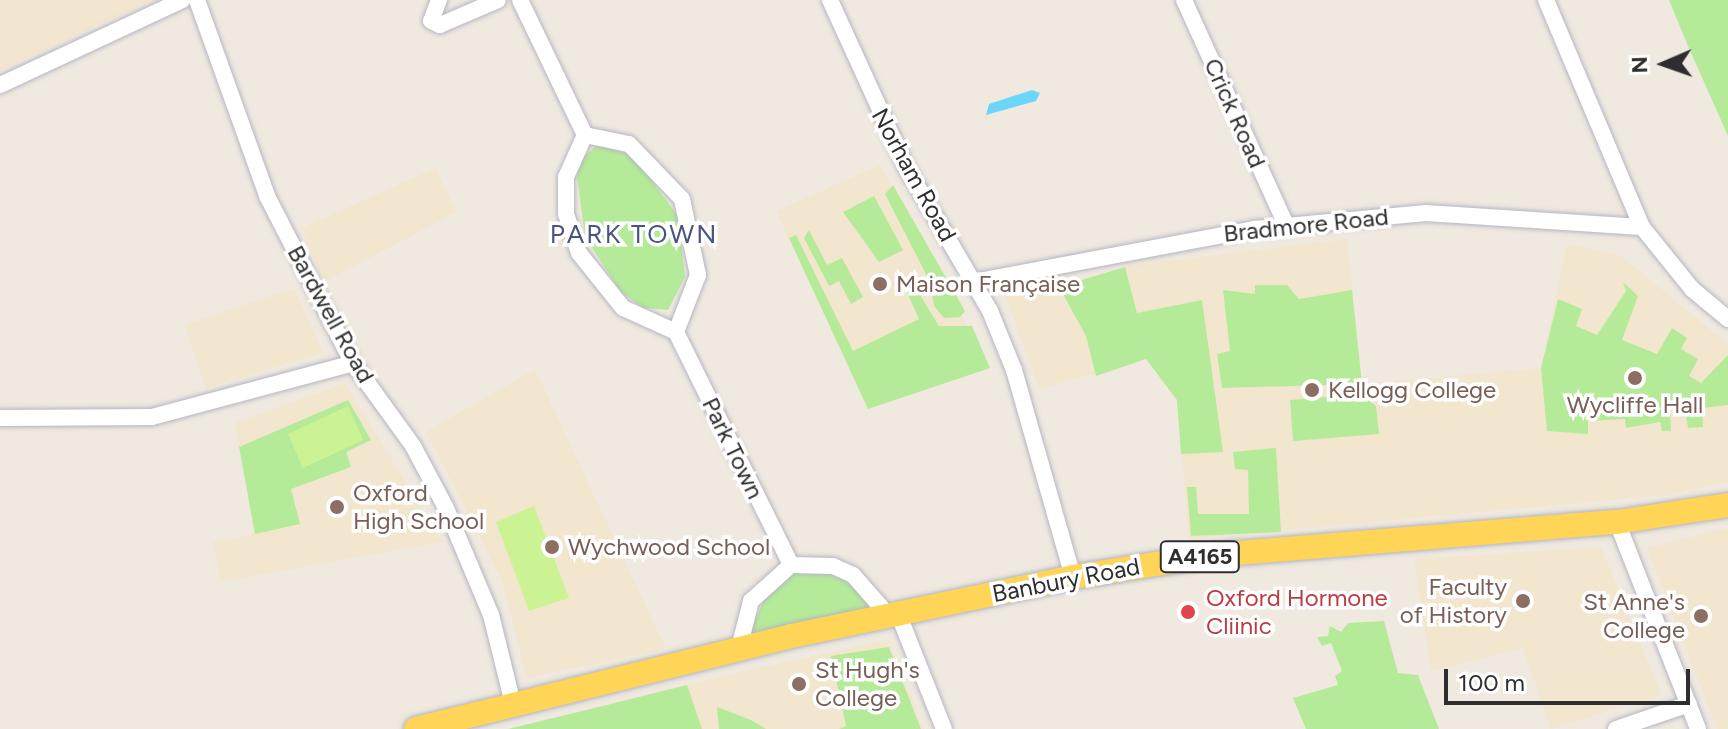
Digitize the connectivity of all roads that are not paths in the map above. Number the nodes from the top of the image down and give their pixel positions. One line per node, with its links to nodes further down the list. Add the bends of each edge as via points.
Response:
1 (182, 0): 9 (street)
2 (197, 0): 16 (street, Bardwell Road, via 267,196)
3 (439, 0): 4 (street, via 431,21 440,25)
4 (498, 0)
5 (520, 0): 10 (street)
6 (830, 0): 13 (street, Norham Road, via 906,167)
7 (1184, 0): 11 (street, Crick Road)
8 (1546, 0): 12 (street)
9 (0, 85)
10 (585, 135): 15 (street, via 566,177 566,214 579,253 623,308); 15 (street, via 629,144 682,199 698,275)
11 (1286, 225): 12 (street, Bradmore Road, via 1426,213); 13 (street, Bradmore Road)
12 (1642, 227): 14 (street, via 1692,289)
13 (974, 282): 21 (street, Norham Road, via 1014,370)
14 (1728, 319)
15 (676, 332): 20 (street, Park Town)
16 (353, 363): 17 (street, via 152,417); 25 (street, Bardwell Road, via 413,446 446,508 491,615)
17 (0, 418)
18 (1728, 505): 19 (main road, Banbury Road / A4165)
19 (1617, 522): 21 (main road, Banbury Road / A4165, via 1243,552); 24 (street)
20 (791, 565): 22 (street, via 833,566 853,575); 23 (street, via 751,601)
21 (1073, 577): 22 (main road, Banbury Road / A4165)
22 (893, 614): 23 (main road, Banbury Road / A4165); 27 (street)
23 (739, 648): 25 (main road, Banbury Road / A4165)
24 (1689, 704): 28 (street); 29 (street)
25 (514, 708): 26 (main road, Banbury Road / A4165)
26 (416, 729)
27 (944, 729)
28 (1616, 729)
29 (1698, 729)

